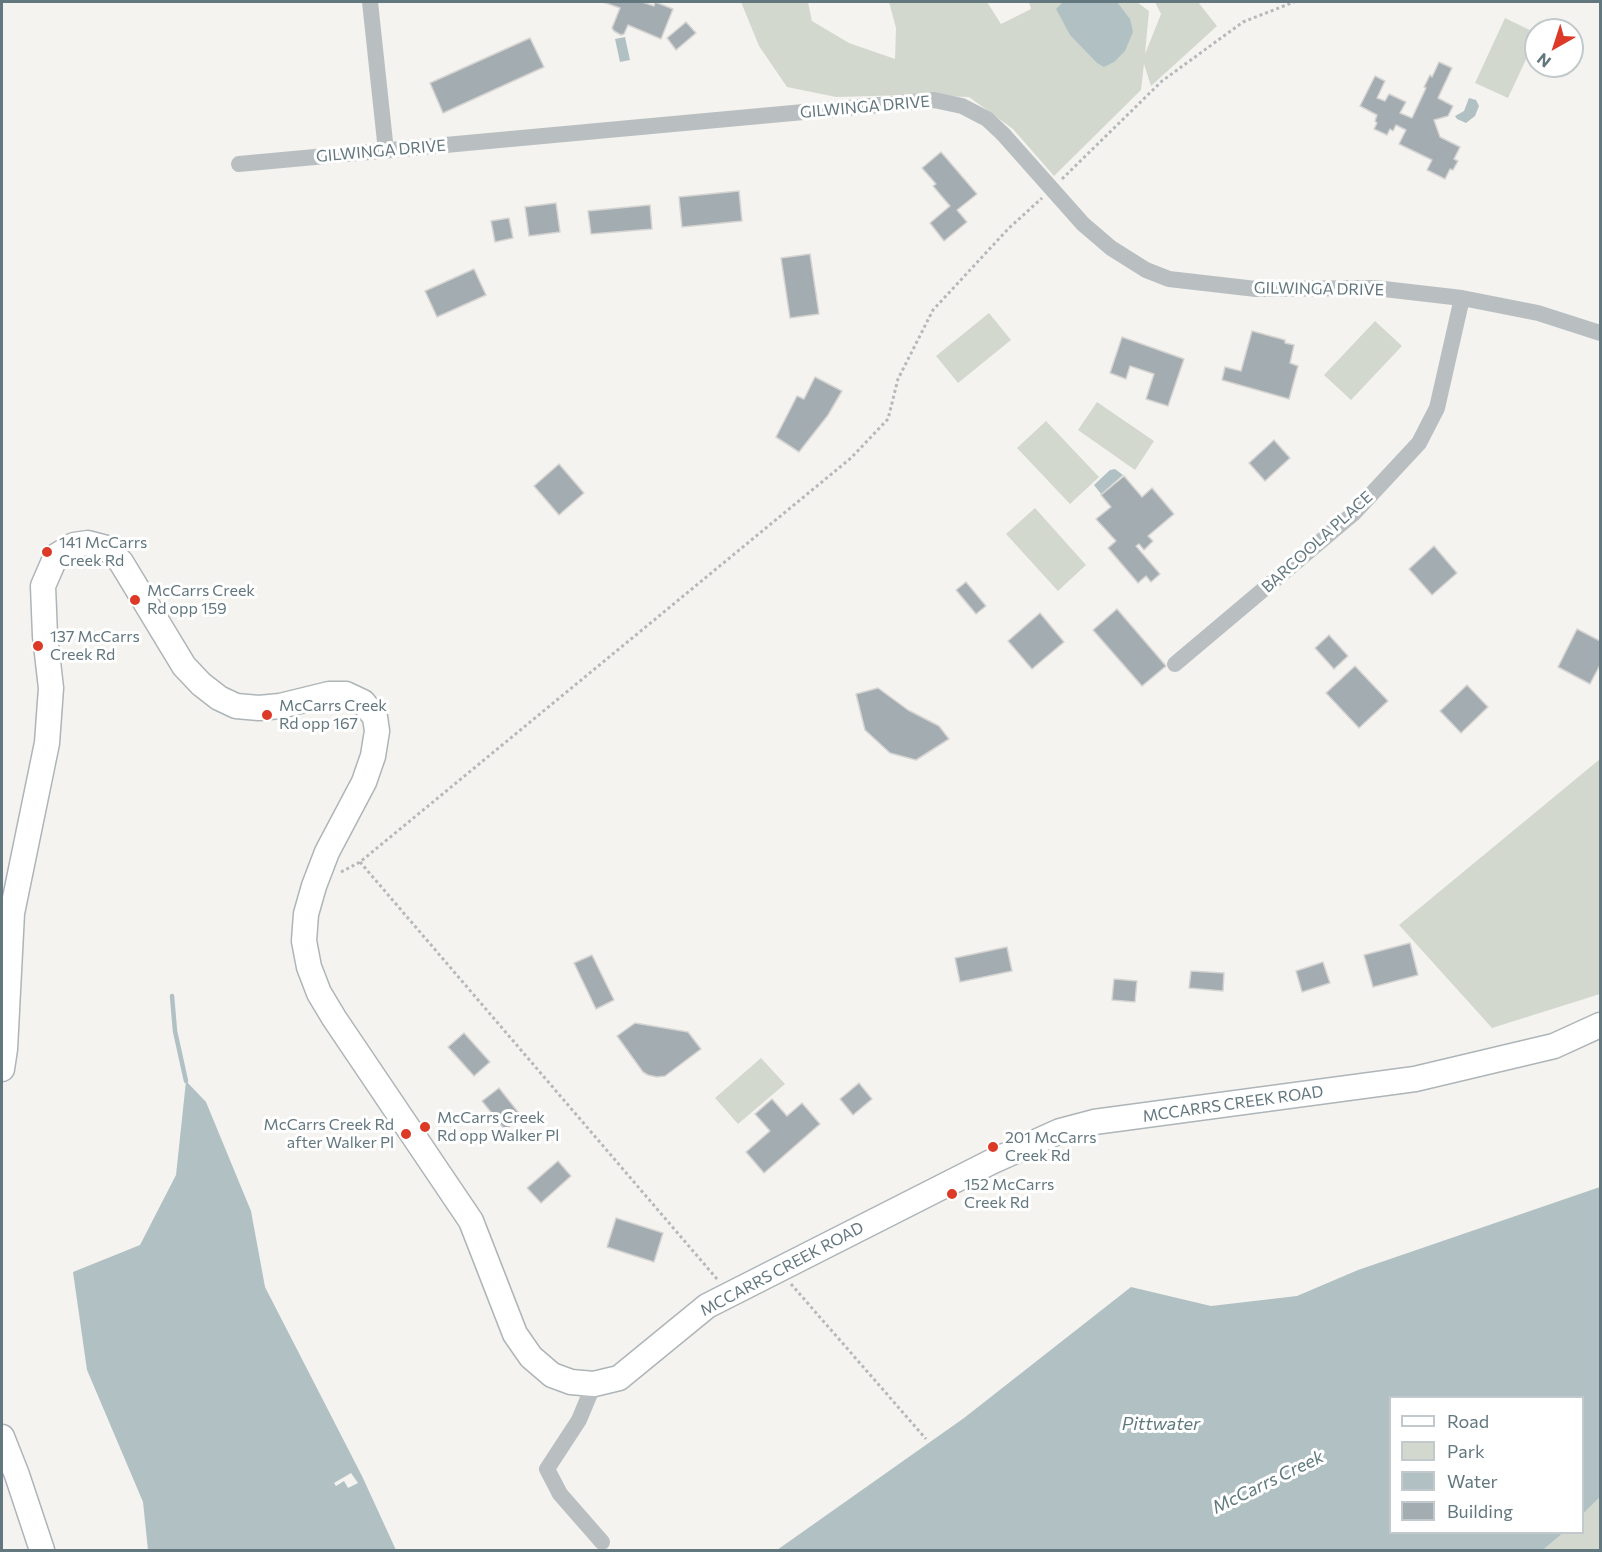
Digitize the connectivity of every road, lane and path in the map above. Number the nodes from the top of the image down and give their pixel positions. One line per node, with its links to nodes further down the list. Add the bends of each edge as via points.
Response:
1 (369, 2): 3 (street)
2 (1294, 2): 5 (path, via 1243,22 1162,81)
3 (386, 151): 4 (street, GILWINGA DRIVE); 5 (street, GILWINGA DRIVE, via 934,100 962,106 987,119)
4 (239, 164)
5 (1051, 189): 6 (street, GILWINGA DRIVE, via 1111,248 1169,279 1256,289 1375,288); 9 (path, via 933,310 898,379 888,419 851,458)
6 (1462, 298): 7 (street, GILWINGA DRIVE, via 1538,313); 8 (street, BARCOOLA PLACE, via 1437,408 1419,443 1353,514)
7 (1600, 333)
8 (1175, 664)
9 (360, 862): 10 (path); 14 (path)
10 (314, 886): 12 (main road, MCCARRS CREEK ROAD, via 373,756 375,717 363,702 346,694 258,708 236,706 219,698 184,666 121,562 107,548 88,543 74,545 56,556 43,586 51,688 47,742 12,913); 15 (main road, MCCARRS CREEK ROAD, via 304,941 319,993 471,1221 515,1334 531,1357 552,1375)
11 (1600, 1025): 13 (main road, MCCARRS CREEK ROAD, via 1554,1046 1415,1079 1094,1122 1060,1131)
12 (2, 1069)
13 (778, 1269): 14 (main road, MCCARRS CREEK ROAD); 17 (path)
14 (730, 1294): 15 (main road, MCCARRS CREEK ROAD, via 706,1306 619,1378)
15 (594, 1384): 18 (street, via 579,1420 548,1469 560,1494)
16 (2, 1437): 19 (main road)
17 (926, 1439)
18 (602, 1542)
19 (42, 1551)

